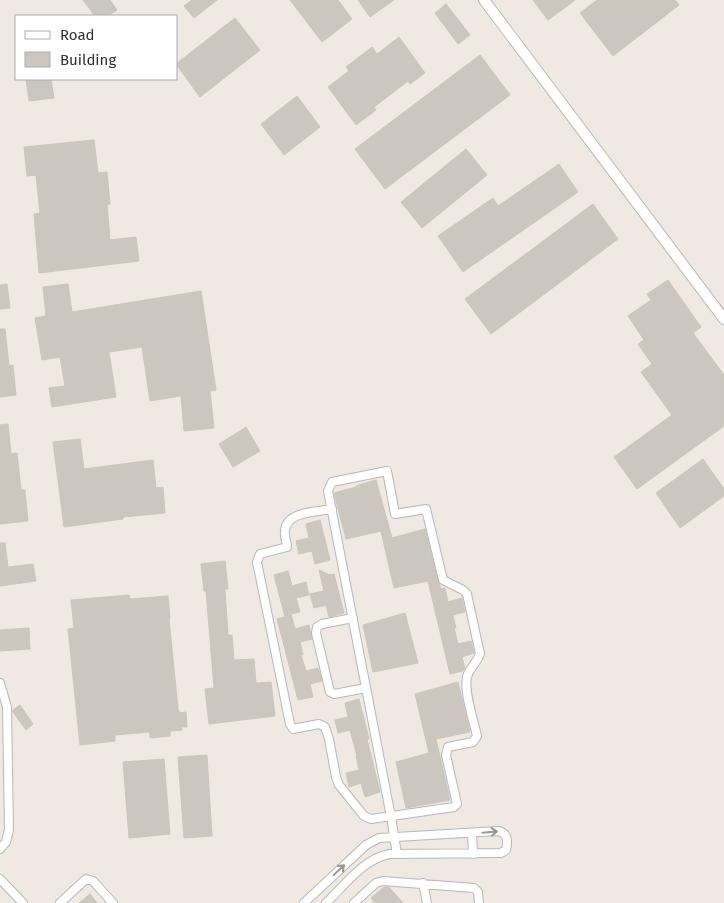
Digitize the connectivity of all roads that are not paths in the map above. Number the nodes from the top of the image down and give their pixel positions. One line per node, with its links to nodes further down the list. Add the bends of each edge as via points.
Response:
1 (484, 0): 2 (street)
2 (724, 319)
3 (332, 509): 4 (street); 7 (street, via 296,515 291,519 285,531 287,547 260,554 258,572 290,724 293,729 319,724 325,727 339,785 364,816 371,819); 7 (street, via 328,490 332,482 387,471 395,514 426,510 443,580 467,594 480,654 467,675 466,684 477,736 473,742 448,747 446,755 457,804 454,808)
4 (353, 618): 6 (street); 6 (street, via 322,624 316,633 330,692)
5 (0, 683): 10 (street, via 7,707 9,830 6,842)
6 (366, 688): 7 (street)
7 (391, 817): 9 (street)
8 (472, 833): 9 (street); 12 (street); 12 (street, one-way to 12, via 503,832 508,842 506,850 501,853)
9 (395, 837): 11 (street); 18 (street, one-way to 9, via 366,845 379,838)
10 (0, 848)
11 (397, 854): 12 (street); 19 (street, via 380,855 371,860)
12 (474, 854)
13 (0, 879): 15 (street)
14 (424, 883): 20 (street, via 376,883); 21 (street); 22 (street, via 474,888 478,892)
15 (23, 903)
16 (60, 903): 17 (street, via 86,879 93,881)
17 (113, 903)
18 (304, 903)
19 (326, 903)
20 (354, 903)
21 (427, 903)
22 (479, 903)

